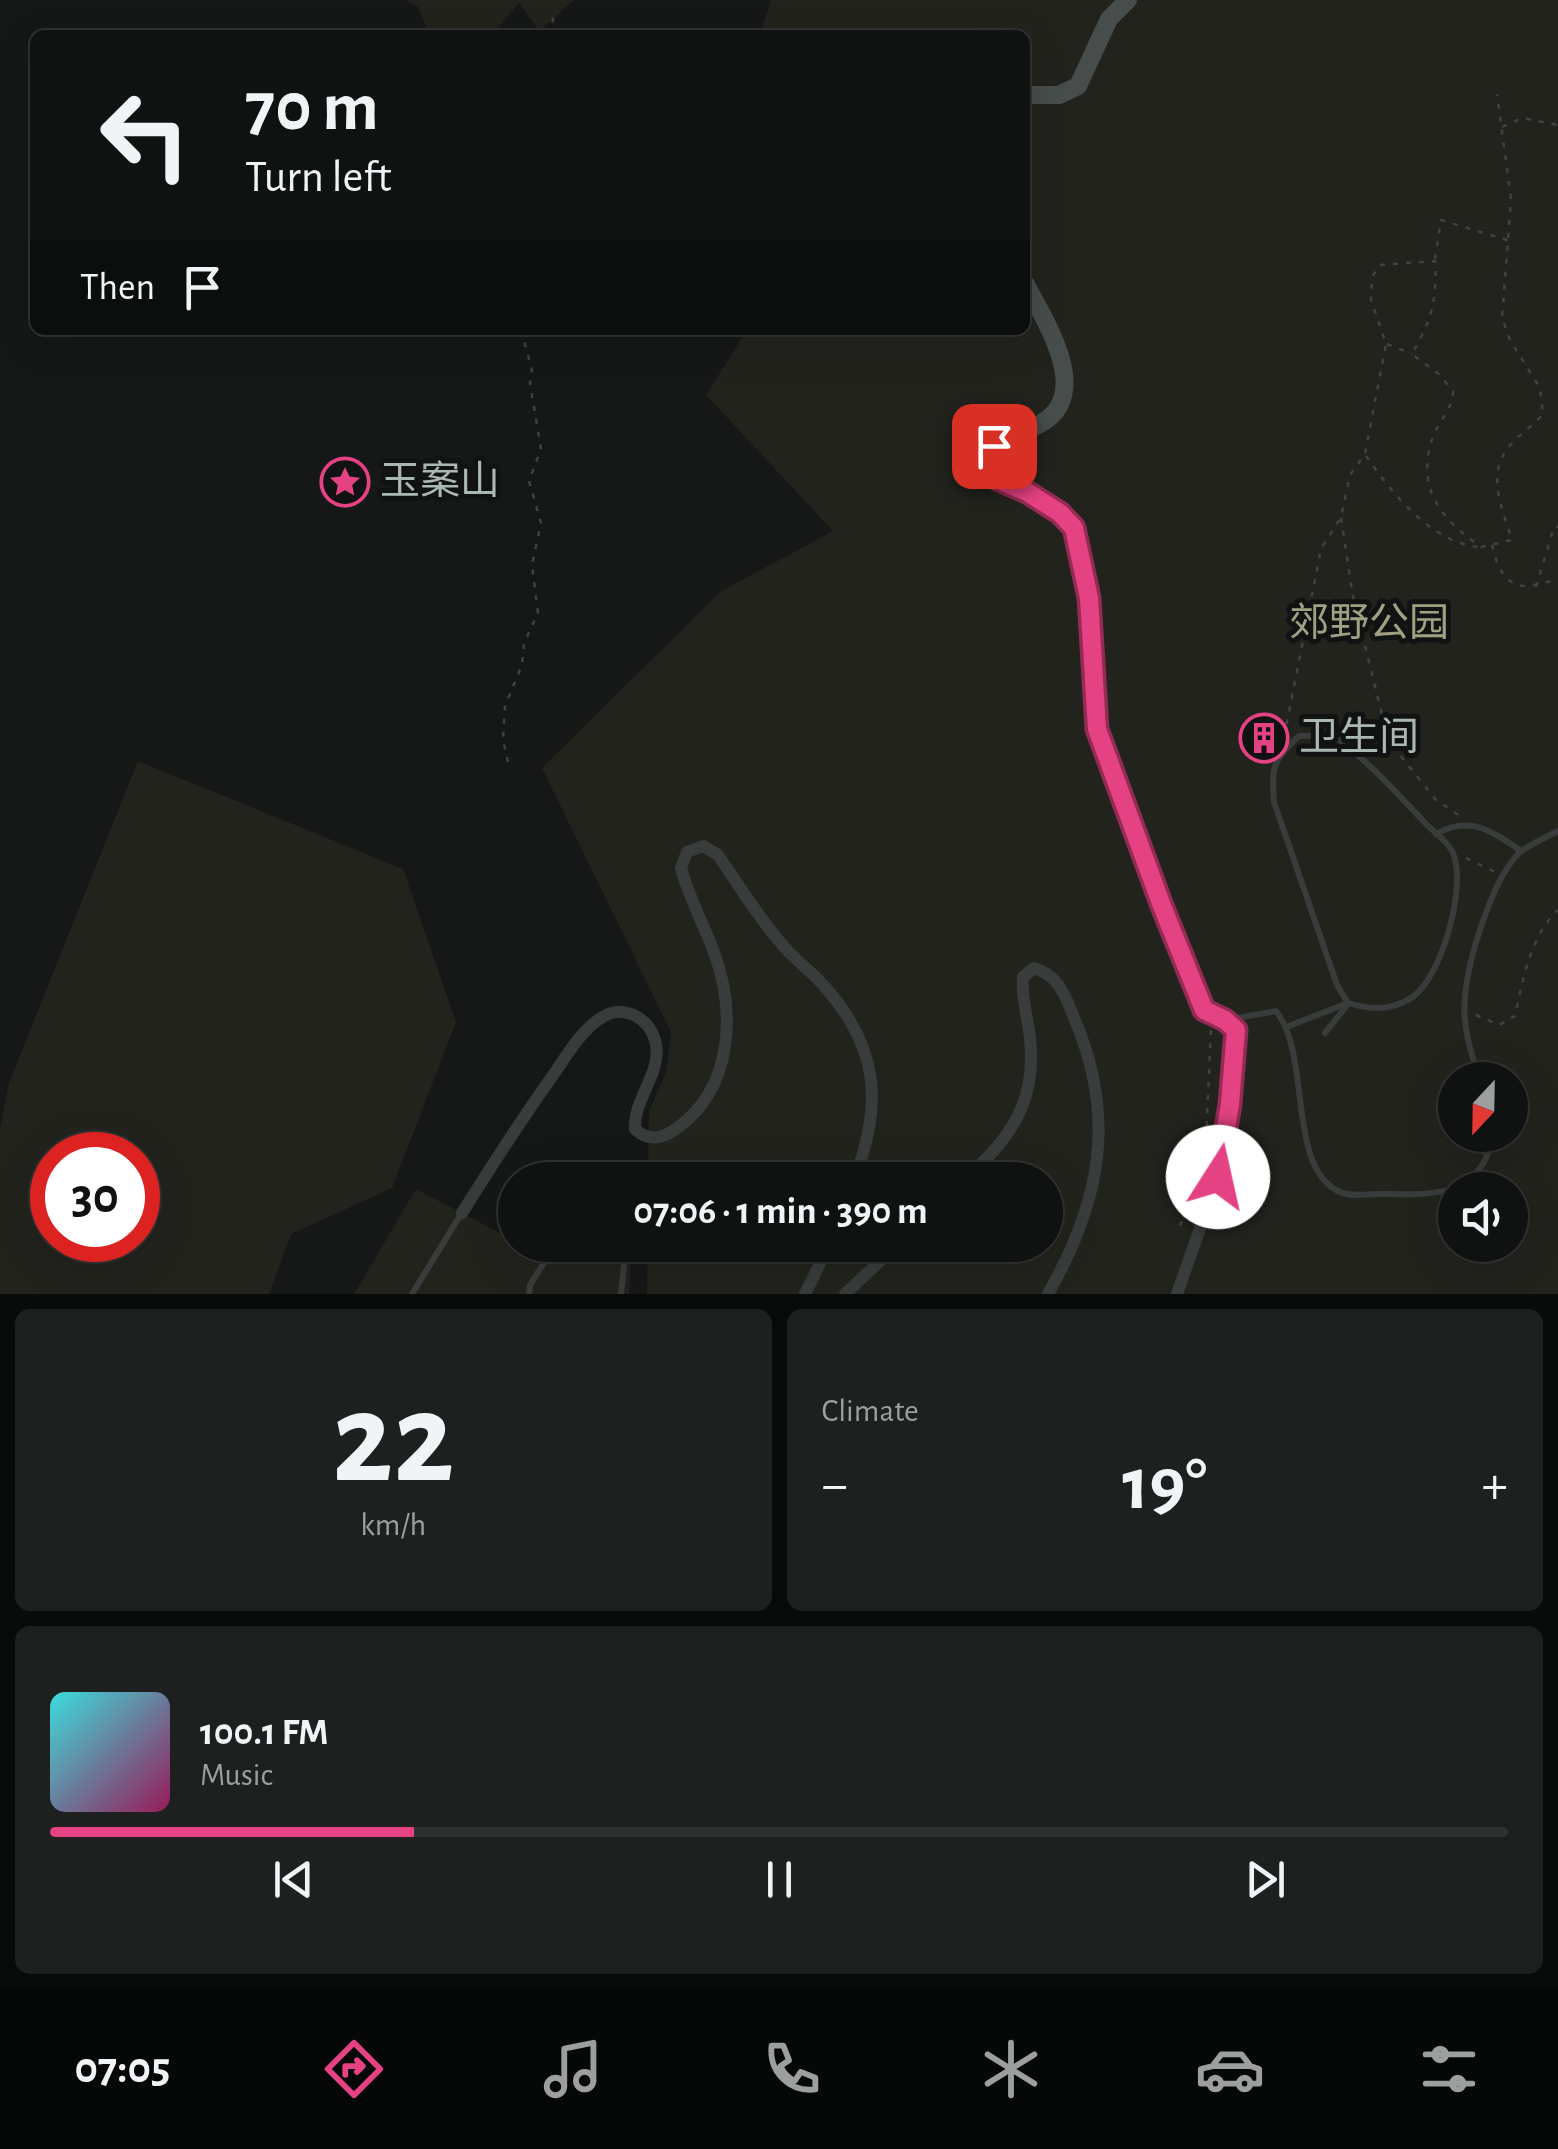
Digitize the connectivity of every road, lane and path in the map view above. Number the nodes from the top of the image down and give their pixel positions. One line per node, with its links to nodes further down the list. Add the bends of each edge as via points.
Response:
1 (1128, 0): 5 (street, via 1109,19 1078,86 1059,95)
2 (554, 16): 3 (path)
3 (550, 30)
4 (1497, 94): 7 (path)
5 (1030, 95)
6 (1558, 125): 7 (path, via 1522,118)
7 (1501, 128): 8 (path, via 1512,199)
8 (1510, 240): 9 (path, via 1441,220); 17 (path, via 1502,318 1540,388 1543,414 1508,448 1498,470 1512,540)
9 (1435, 261): 12 (path, via 1380,265 1372,277 1371,300); 13 (path, via 1431,321)
10 (1030, 294): 31 (street, via 1064,359 1064,388 1055,409 1034,427 1007,434 994,446 990,467 999,480 1044,502 1074,528 1089,598 1097,729)
11 (522, 335): 22 (path, via 541,449 529,481 541,523 532,564 538,613 505,706)
12 (1386, 344): 13 (path); 14 (path)
13 (1412, 354): 18 (path, via 1453,392 1426,460 1433,500 1450,525)
14 (1365, 454): 15 (path, via 1350,474); 18 (path, via 1388,487 1437,532)
15 (1341, 517): 21 (path, via 1321,549); 23 (path, via 1386,731 1436,800)
16 (1558, 527): 20 (path)
17 (1492, 545): 18 (path); 20 (path, via 1504,576)
18 (1481, 548)
19 (1558, 580): 20 (path)
20 (1536, 586)
21 (1281, 753): 25 (lane, via 1299,736 1332,736 1364,758); 30 (lane, via 1271,772 1274,802)
22 (508, 762)
23 (1470, 823): 25 (lane); 26 (lane)
24 (1558, 831): 26 (lane)
25 (1436, 834): 27 (lane)
26 (1522, 851): 28 (lane)
27 (1453, 852): 28 (path); 30 (lane, via 1457,889 1450,925 1418,993 1372,1011)
28 (1500, 874): 32 (lane, via 1464,997)
29 (1558, 910): 32 (path, via 1526,963 1515,1016 1500,1025)
30 (1348, 1003): 34 (lane); 35 (lane)
31 (1204, 1010): 33 (street); 41 (path, via 1211,1027 1206,1142)
32 (1466, 1011): 36 (lane)
33 (1225, 1020): 34 (lane, via 1276,1011); 52 (street, via 1236,1030 1218,1177)
34 (1288, 1026): 37 (lane, via 1304,1135 1324,1183 1344,1195 1456,1188 1480,1170)
35 (1325, 1032)
36 (1474, 1062)
37 (1486, 1152)
38 (859, 1162): 40 (street, via 874,1089 858,1035 718,854 703,846 687,852 681,868 727,998 728,1035 710,1094 675,1130 656,1139 642,1136 635,1120 656,1043 632,1013 602,1016 567,1055)
39 (986, 1162): 51 (street, via 1017,1120 1031,1082 1022,998 1024,977 1034,968 1052,974 1082,1036 1101,1145 1086,1216)
40 (462, 1212): 46 (lane)
41 (1180, 1226)
42 (545, 1262): 47 (lane)
43 (624, 1262): 48 (lane)
44 (822, 1262): 49 (street)
45 (879, 1262): 50 (street)
46 (412, 1294)
47 (528, 1294)
48 (621, 1294)
49 (806, 1294)
50 (846, 1294)
51 (1048, 1294)
52 (1177, 1294)

